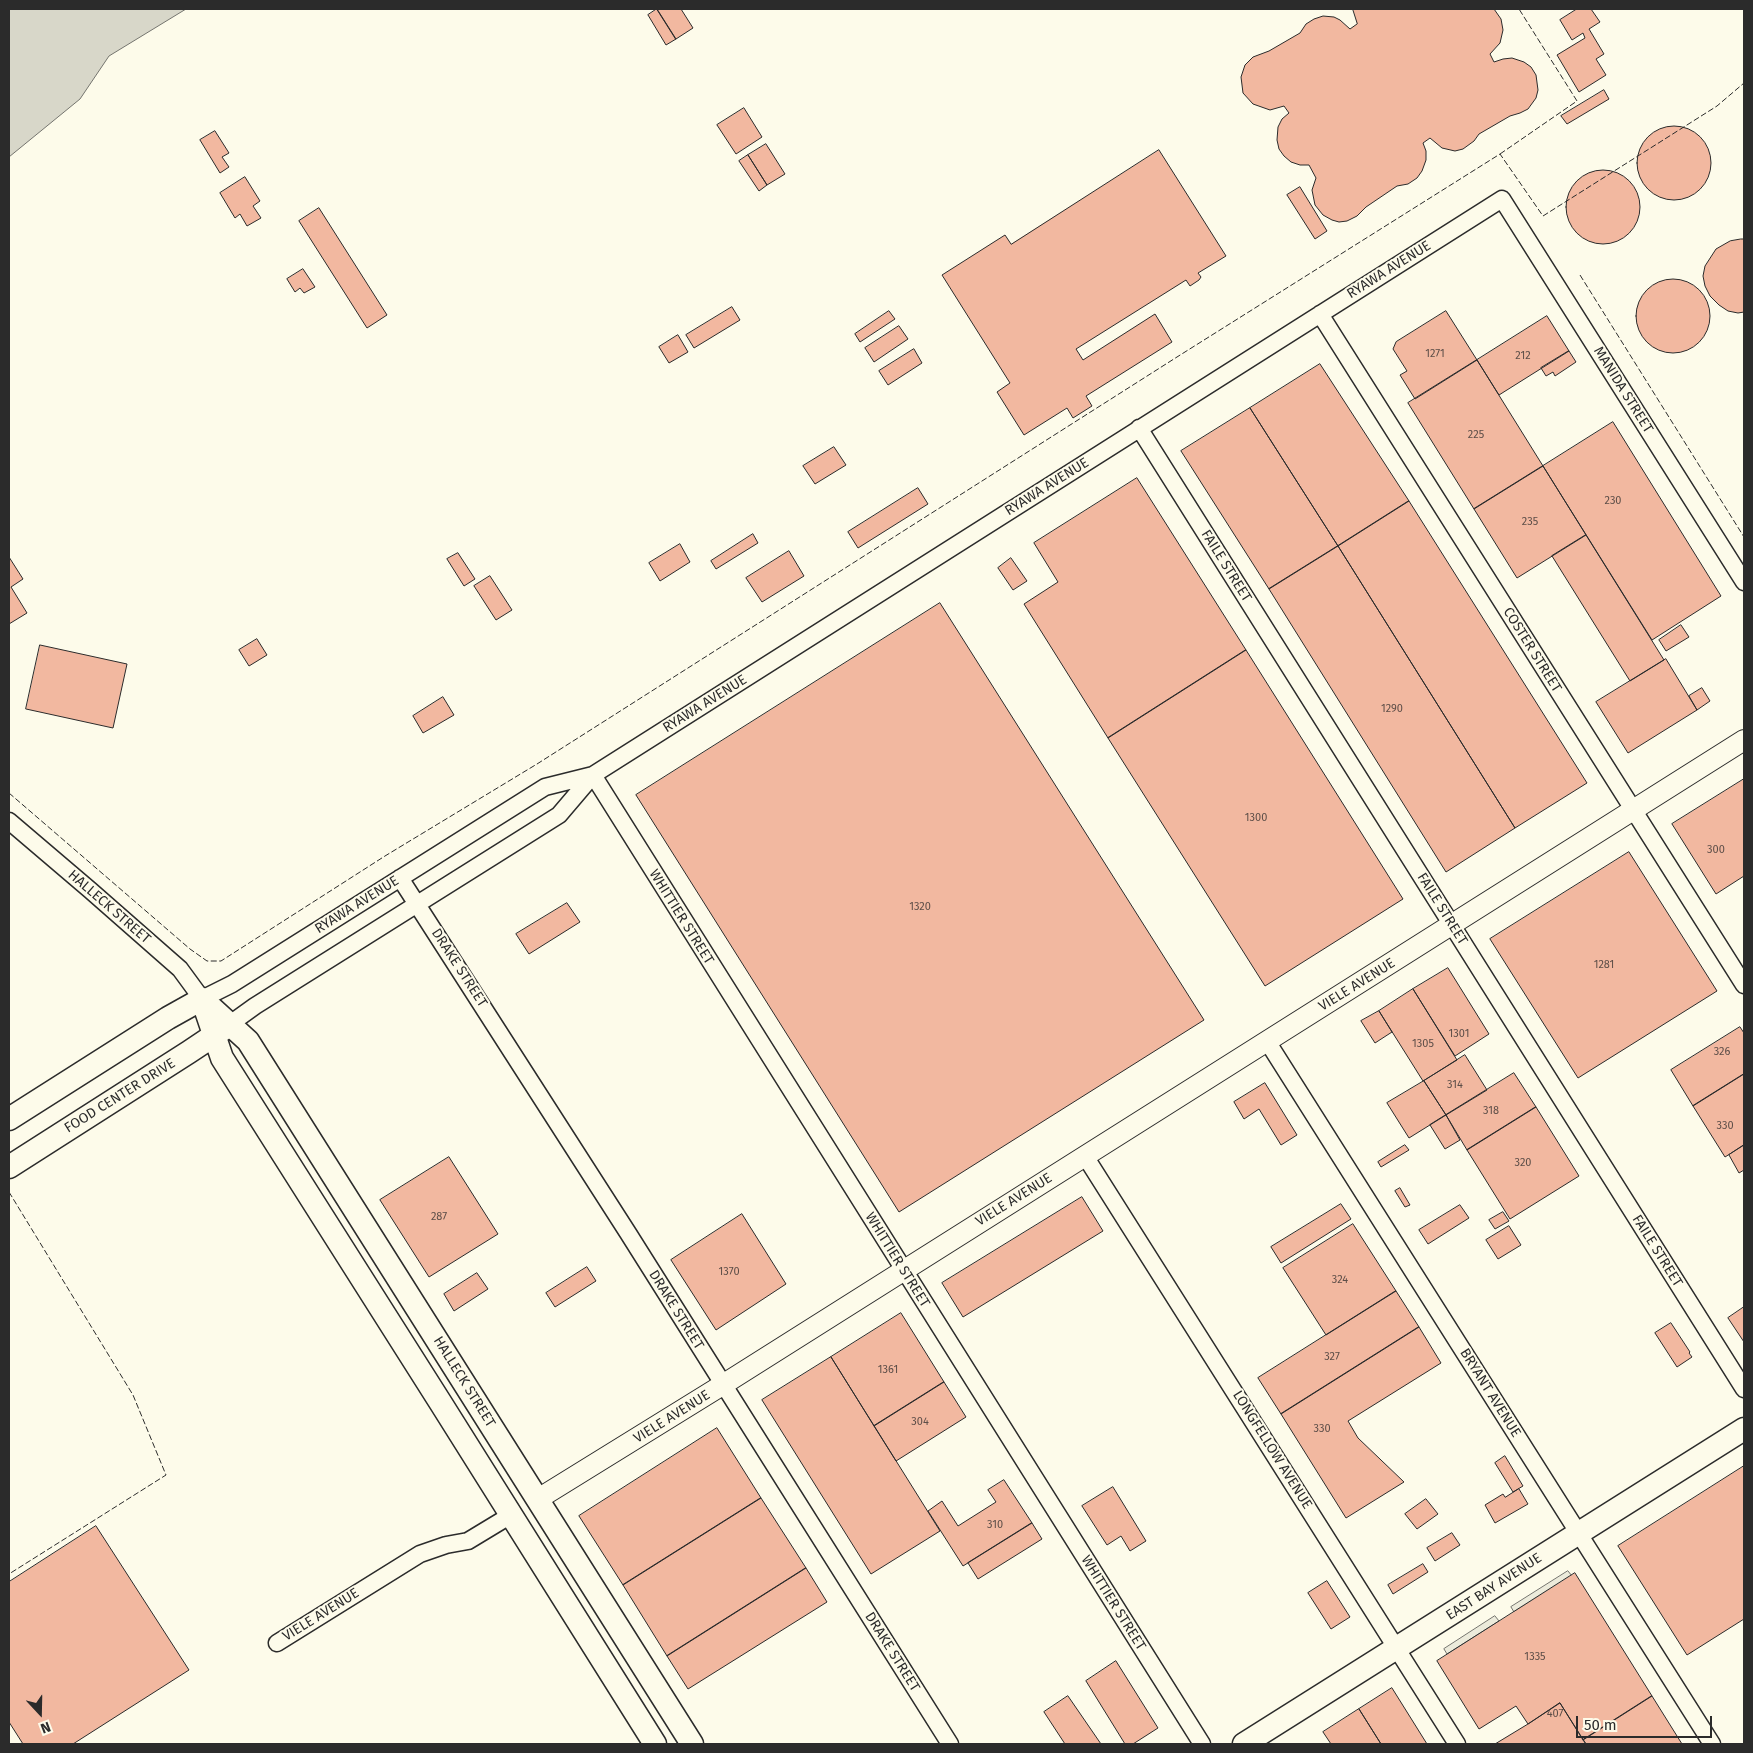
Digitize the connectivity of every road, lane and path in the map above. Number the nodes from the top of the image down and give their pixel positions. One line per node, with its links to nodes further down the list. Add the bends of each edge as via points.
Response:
1 (1502, 199): 2 (street, RYAWA AVENUE); 4 (street, MANIDA STREET)
2 (1320, 314): 3 (street, RYAWA AVENUE); 7 (street, COSTER STREET)
3 (1139, 428): 6 (street, RYAWA AVENUE); 11 (street, FAILE STREET)
4 (1744, 582)
5 (1744, 740): 7 (street, VIELE AVENUE)
6 (593, 775): 9 (street, RYAWA AVENUE, via 545,787); 10 (street, RYAWA AVENUE, via 559,814); 19 (street, WHITTIER STREET)
7 (1634, 810): 11 (street, VIELE AVENUE); 12 (street, COSTER STREET)
8 (9, 822): 13 (street, HALLECK STREET, via 180,969)
9 (400, 878): 10 (street, DRAKE STREET); 13 (street, RYAWA AVENUE, via 232,984)
10 (417, 904): 14 (street, RYAWA AVENUE); 20 (street, DRAKE STREET)
11 (1452, 925): 15 (street, VIELE AVENUE); 21 (street, FAILE STREET)
12 (1744, 985)
13 (202, 999): 14 (main road); 16 (main road)
14 (222, 1030): 18 (main road, FOOD CENTER DRIVE); 23 (main road, HALLECK STREET, via 248,1041); 24 (main road, via 222,1058)
15 (1267, 1042): 17 (street, VIELE AVENUE); 25 (street, BRYANT AVENUE)
16 (9, 1119)
17 (1085, 1156): 19 (street, VIELE AVENUE); 27 (street, LONGFELLOW AVENUE)
18 (9, 1167)
19 (904, 1270): 20 (street, VIELE AVENUE); 31 (street, WHITTIER STREET)
20 (724, 1384): 23 (street, VIELE AVENUE); 30 (street, DRAKE STREET)
21 (1744, 1389)
22 (1744, 1429): 25 (main road, EAST BAY AVENUE)
23 (538, 1499): 24 (main road, VIELE AVENUE); 29 (main road, HALLECK STREET)
24 (511, 1516): 26 (street, VIELE AVENUE, via 468,1541 420,1554); 28 (main road)
25 (1579, 1533): 27 (main road, EAST BAY AVENUE); 34 (street, BRYANT AVENUE)
26 (277, 1643)
27 (1397, 1648): 32 (main road, EAST BAY AVENUE); 33 (street, LONGFELLOW AVENUE)
28 (655, 1744)
29 (692, 1744)
30 (950, 1744)
31 (1202, 1744)
32 (1244, 1744)
33 (1457, 1744)
34 (1712, 1744)

